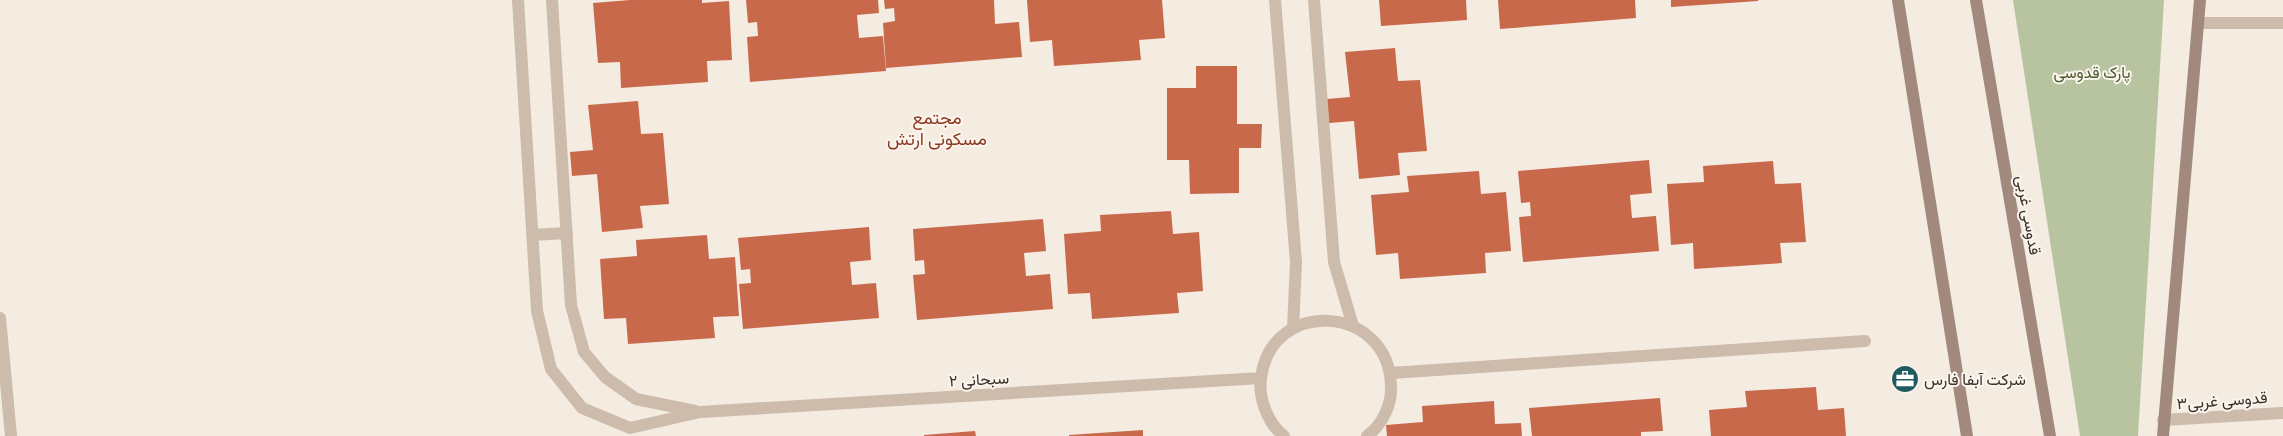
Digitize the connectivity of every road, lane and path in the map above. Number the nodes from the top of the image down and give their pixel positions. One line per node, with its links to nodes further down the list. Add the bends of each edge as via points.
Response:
1 (518, 0): 11 (street)
2 (552, 0): 10 (street)
3 (1275, 0): 14 (street, via 1296,262)
4 (1314, 0): 13 (street, via 1334,262)
5 (1898, 0): 25 (main road)
6 (1976, 0): 26 (main road, قدوسی غربی)
7 (2200, 0): 8 (main road)
8 (2198, 23): 9 (street); 21 (main road)
9 (2283, 23)
10 (567, 233): 11 (street); 19 (street, via 571,305 584,352 606,377 636,399)
11 (532, 235): 19 (street, via 536,311 552,369 582,408 630,428)
12 (0, 318): 16 (street)
13 (1354, 326): 14 (street, via 1333,320 1313,321); 17 (street, via 1375,342)
14 (1293, 328): 18 (street, via 1277,341 1266,358)
15 (1864, 341): 17 (street)
16 (2, 351): 22 (street)
17 (1391, 373): 24 (street, via 1392,393 1386,413)
18 (1261, 378): 19 (street, سبحانی ۲); 23 (street, via 1261,399 1269,418)
19 (700, 412)
20 (2283, 413): 21 (street, قدوسی غربی۳)
21 (2164, 420): 27 (main road)
22 (11, 436)
23 (1284, 436)
24 (1368, 436)
25 (1967, 436)
26 (2050, 436)
27 (2162, 436)

